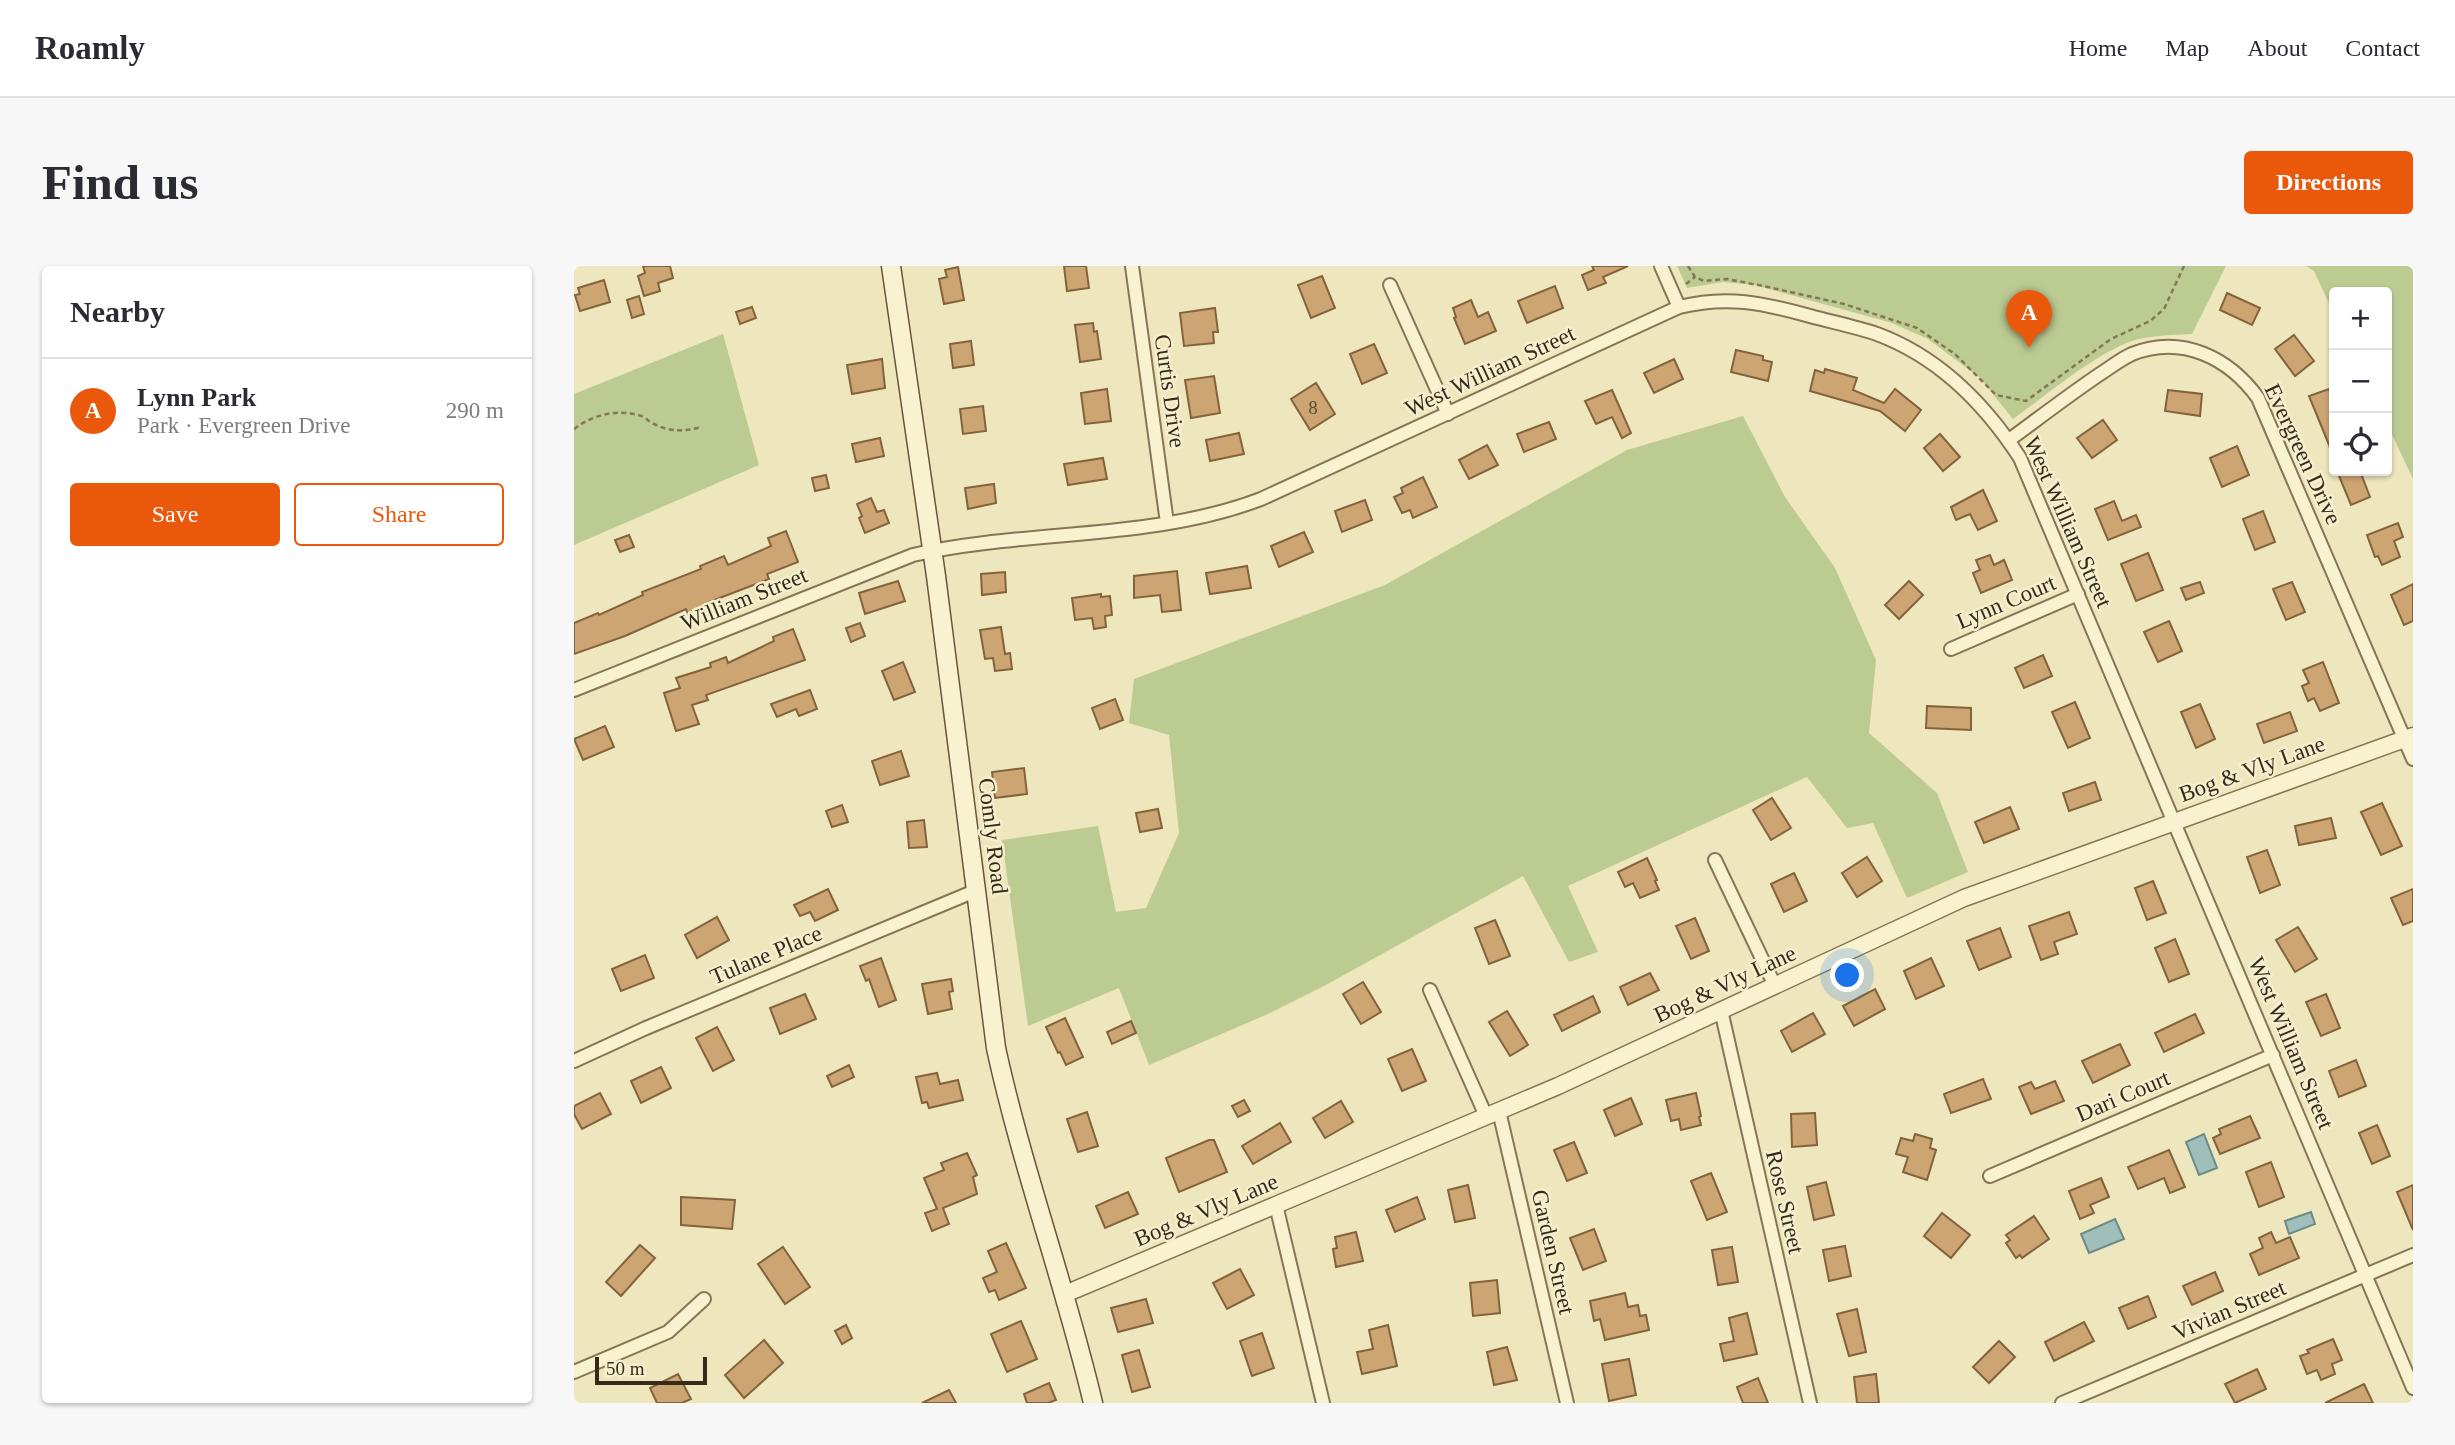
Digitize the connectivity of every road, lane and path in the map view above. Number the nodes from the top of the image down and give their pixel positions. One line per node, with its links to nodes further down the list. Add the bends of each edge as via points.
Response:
1 (891, 266): 15 (main road, Comly Road)
2 (1132, 266): 14 (street, Curtis Drive)
3 (1661, 266): 8 (street)
4 (2184, 266): 9 (path, via 2164,309 2150,321 2111,339 2026,401)
5 (1695, 277): 7 (path)
6 (1390, 285): 10 (street)
7 (1686, 285)
8 (1679, 307): 10 (street, West William Street); 13 (street, West William Street, via 1740,300 1877,334 1956,381)
9 (1996, 395)
10 (1448, 414): 14 (street, West William Street, via 1231,511)
11 (701, 427): 12 (path, via 682,432 641,415 617,413 593,418)
12 (574, 429)
13 (2009, 440): 16 (street, West William Street, via 2034,486); 19 (street, Evergreen Drive, via 2135,353 2155,347 2185,348 2231,368 2258,398)
14 (1167, 523): 15 (street, West William Street)
15 (932, 551): 18 (street, William Street, via 912,555); 23 (main road, Comly Road)
16 (2078, 594): 17 (street, Lynn Court); 21 (street, West William Street)
17 (1951, 649)
18 (574, 690)
19 (2409, 737): 20 (street, Evergreen Drive); 21 (street, Bog & Vly Lane)
20 (2413, 759)
21 (2174, 821): 24 (street, Bog & Vly Lane, via 1964,898); 27 (street, West William Street)
22 (1715, 860): 24 (street)
23 (975, 891): 28 (street, Tulane Place); 34 (main road, Comly Road, via 996,1048)
24 (1775, 986): 26 (street, Bog & Vly Lane)
25 (1430, 990): 29 (street, Garden Street)
26 (1721, 1010): 29 (street, Bog & Vly Lane); 41 (street, Rose Street)
27 (2273, 1055): 30 (street, Dari Court); 33 (street, West William Street)
28 (574, 1060)
29 (1493, 1114): 31 (street, Bog & Vly Lane); 40 (street, Garden Street)
30 (1990, 1176)
31 (1276, 1205): 34 (street, Bog & Vly Lane); 39 (street)
32 (2413, 1255): 33 (street, Vivian Street)
33 (2366, 1275): 37 (street, West William Street); 42 (street, Vivian Street)
34 (1065, 1294): 38 (main road, Comly Road)
35 (704, 1299): 36 (street, via 668,1332)
36 (574, 1372)
37 (2413, 1388)
38 (1093, 1403)
39 (1323, 1403)
40 (1567, 1403)
41 (1810, 1403)
42 (2062, 1403)

